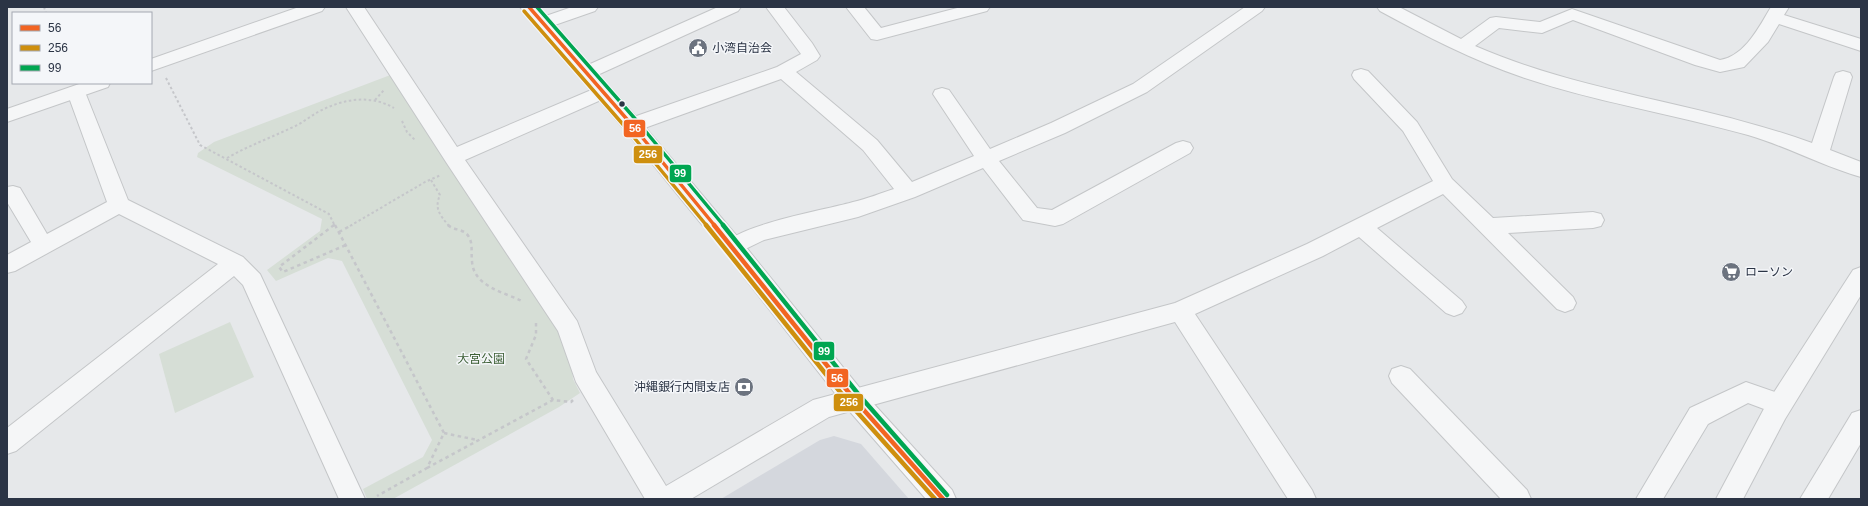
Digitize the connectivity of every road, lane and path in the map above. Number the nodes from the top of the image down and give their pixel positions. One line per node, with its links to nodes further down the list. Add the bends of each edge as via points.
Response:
1 (316, 7): 16 (street)
2 (355, 7): 34 (street)
3 (530, 7): 13 (main road)
4 (589, 7): 13 (street)
5 (732, 7): 18 (street)
6 (774, 7): 17 (street, via 806,46 811,56)
7 (855, 7): 8 (street, via 877,35)
8 (981, 7)
9 (1256, 7): 33 (street, via 1140,88 1058,128)
10 (1386, 7): 15 (street)
11 (1564, 10): 12 (street, via 1720,66 1737,64 1762,38); 15 (street, via 1542,28 1496,22)
12 (1777, 12): 14 (street)
13 (543, 23): 18 (main road)
14 (1861, 45)
15 (1463, 46): 31 (street, via 1497,62 1543,77 1755,131)
16 (156, 71): 32 (path, via 167,79 200,145)
17 (784, 72): 28 (street); 38 (street, via 870,145)
18 (586, 73): 23 (main road)
19 (1360, 75): 37 (street, via 1410,127)
20 (1843, 77): 31 (street)
21 (98, 84): 22 (street)
22 (76, 92): 26 (street); 40 (street)
23 (603, 92): 28 (main road); 34 (street)
24 (942, 94): 33 (street)
25 (397, 112): 32 (path, via 386,103 375,100 341,102 322,109 297,126 243,148)
26 (7, 116)
27 (401, 116): 29 (path, via 407,132)
28 (632, 125): 48 (main road)
29 (418, 143)
30 (1183, 148): 33 (street, via 1055,218 1031,215)
31 (1819, 153): 35 (street)
32 (227, 158): 42 (path, via 329,214)
33 (986, 158): 38 (street)
34 (456, 162): 36 (path); 58 (street, via 569,328)
35 (1861, 170)
36 (431, 180): 45 (path); 53 (path, via 440,195 436,204 437,211 450,227 465,232 472,242 472,271 476,278 521,300)
37 (1445, 184): 43 (street); 44 (street)
38 (908, 192): 48 (street, via 858,209 758,234)
39 (7, 195): 46 (street, via 13,193)
40 (119, 205): 46 (street); 49 (street)
41 (1593, 220): 43 (street)
42 (335, 224): 45 (path); 47 (path, via 279,267 280,270 284,272)
43 (1488, 226): 52 (street)
44 (1361, 227): 54 (street); 55 (street)
45 (339, 232): 47 (path)
46 (43, 245): 50 (street)
47 (346, 245): 63 (path)
48 (733, 247): 59 (main road)
49 (235, 263): 65 (street); 67 (street, via 253,283)
50 (7, 264)
51 (1861, 276): 61 (street)
52 (1564, 303)
53 (524, 304)
54 (1454, 307)
55 (1180, 310): 59 (street); 72 (street)
56 (534, 318): 60 (path, via 536,335 526,358)
57 (1401, 376): 73 (street)
58 (592, 388): 60 (path, via 571,402); 69 (street)
59 (854, 399): 70 (street, via 822,408); 71 (main road)
60 (553, 400): 64 (path)
61 (1780, 404): 74 (street, via 1746,392 1699,416); 75 (street)
62 (1861, 422): 76 (street)
63 (444, 433): 64 (path); 66 (path)
64 (477, 440): 66 (path)
65 (7, 442)
66 (426, 468): 68 (path)
67 (352, 499)
68 (371, 499)
69 (659, 499)
70 (667, 499)
71 (943, 499)
72 (1303, 499)
73 (1518, 499)
74 (1649, 499)
75 (1729, 499)
76 (1813, 499)

